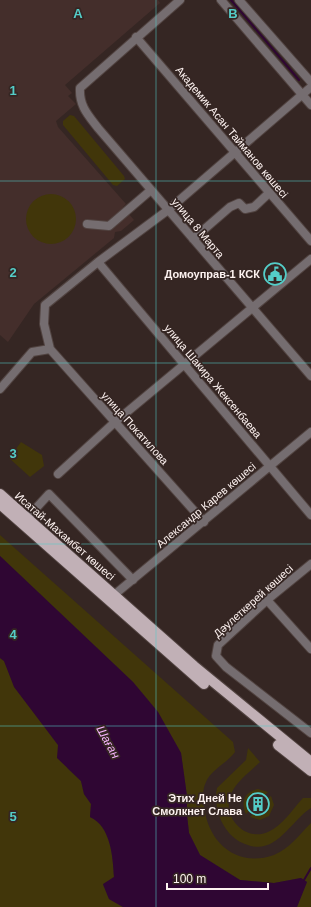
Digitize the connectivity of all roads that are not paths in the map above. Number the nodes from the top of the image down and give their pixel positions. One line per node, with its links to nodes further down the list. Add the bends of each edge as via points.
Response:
1 (180, 0): 4 (street)
2 (221, 0): 7 (street)
3 (239, 0): 5 (street)
4 (136, 37): 9 (street, Академик Асан Тайманов көшесі); 10 (street, улица 8 Марта, via 80,88 79,98 83,109)
5 (311, 82)
6 (311, 87): 7 (street)
7 (302, 95): 8 (street); 9 (street)
8 (311, 105)
9 (235, 152): 11 (street, Академик Асан Тайманов көшесі); 12 (street)
10 (151, 190): 12 (street, улица 8 Марта); 13 (street, via 109,226)
11 (269, 193): 14 (street, via 254,207 245,209 239,203 230,207); 15 (street, Академик Асан Тайманов көшесі)
12 (168, 210): 14 (street, улица 8 Марта); 17 (street)
13 (87, 224)
14 (193, 239): 18 (street, улица 8 Марта)
15 (311, 241)
16 (311, 259): 18 (street)
17 (98, 262): 19 (street, via 46,305 44,324); 20 (street, улица Шакира Жексенбаева)
18 (253, 309): 20 (street); 21 (street, улица 8 Марта)
19 (50, 349): 22 (street, via 32,352); 23 (street, улица Покатилова)
20 (185, 365): 23 (street); 25 (street, улица Шакира Жексенбаева)
21 (311, 376)
22 (0, 389)
23 (115, 422): 26 (street); 31 (street, улица Покатилова)
24 (311, 432): 25 (street, Александр Карев көшесі)
25 (270, 466): 29 (street, улица Шакира Жексенбаева); 31 (street, Александр Карев көшесі)
26 (58, 474)
27 (0, 494): 30 (main road, Исатай-Махамбет көшесі)
28 (0, 504): 34 (main road)
29 (311, 515)
30 (27, 518): 33 (street, via 49,494); 34 (main road, Исатай-Махамбет көшесі)
31 (204, 522): 33 (street, Александр Карев көшесі)
32 (311, 564): 35 (street, Дәулеткерей көшесі)
33 (133, 580): 34 (street, Александр Карев көшесі)
34 (111, 598): 38 (main road); 39 (main road, via 236,711)
35 (268, 600): 36 (street); 37 (street, Дәулеткерей көшесі, via 218,645 216,656 226,667)
36 (311, 649)
37 (311, 733)
38 (311, 762)
39 (311, 771)

